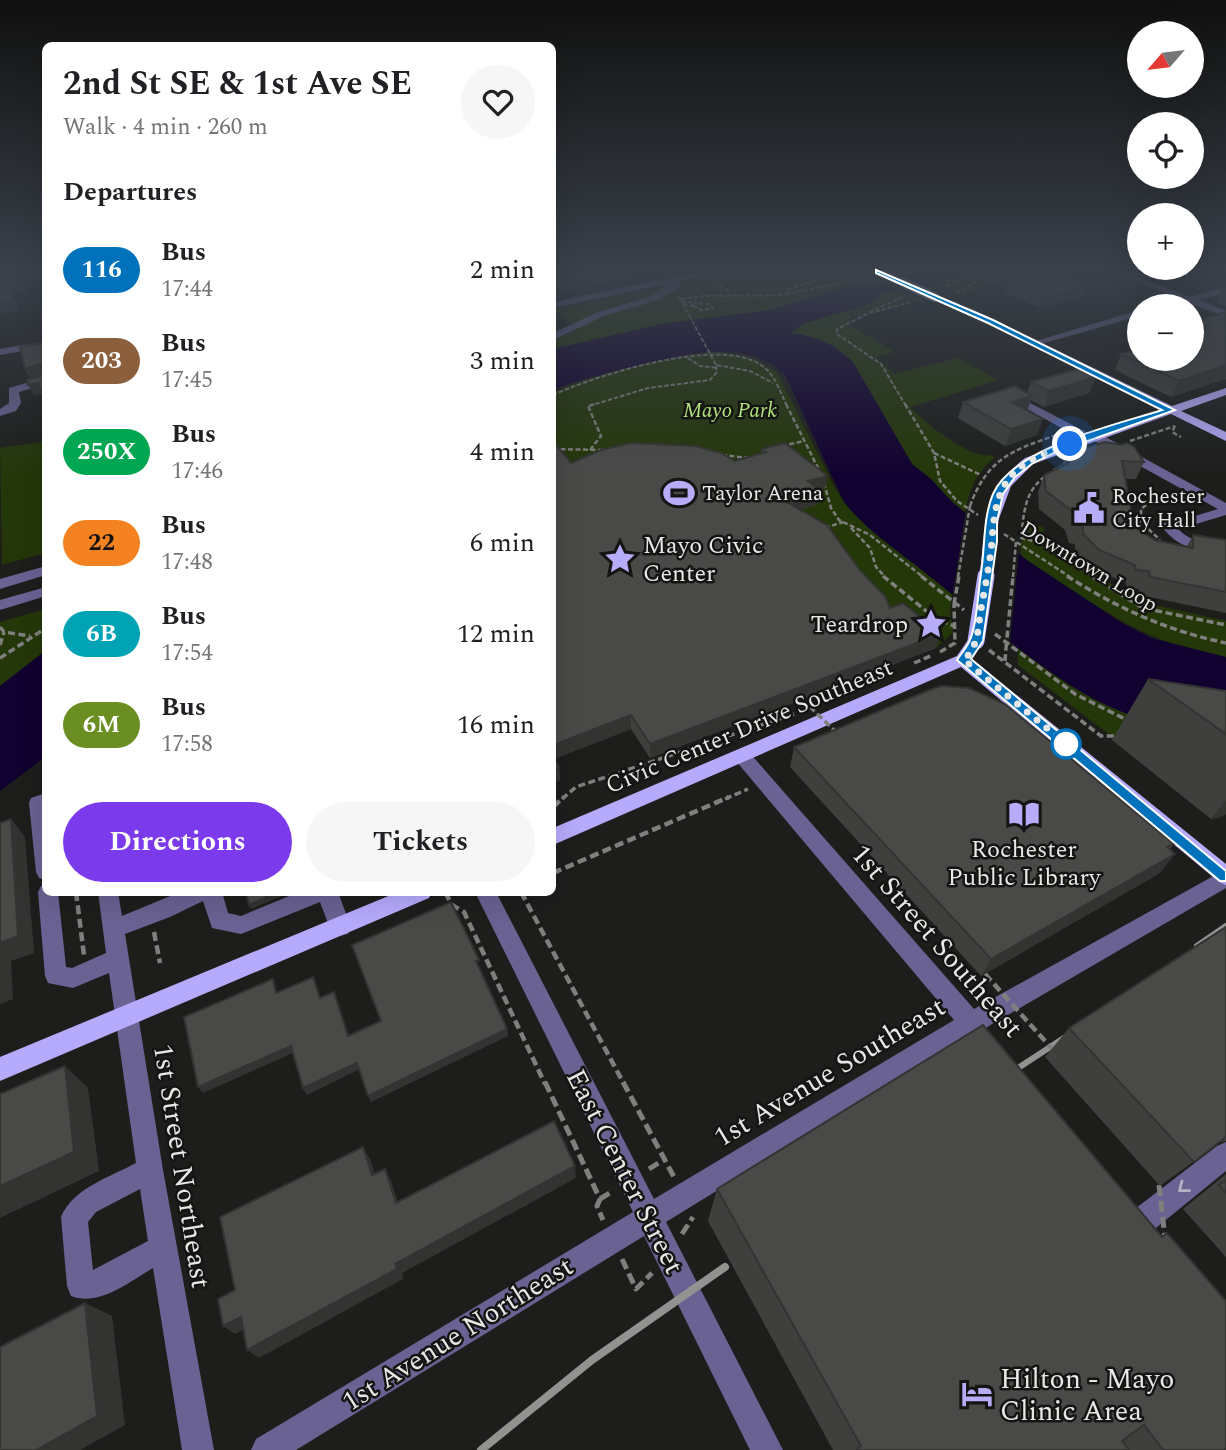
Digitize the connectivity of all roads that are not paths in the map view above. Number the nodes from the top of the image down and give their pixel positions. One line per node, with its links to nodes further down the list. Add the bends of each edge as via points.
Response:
1 (1027, 339): 3 (main road)
2 (1044, 339): 3 (street)
3 (1034, 342): 9 (main road)
4 (42, 345): 5 (street)
5 (0, 352)
6 (42, 381): 10 (street, via 13,390 12,409)
7 (1226, 391): 9 (main road)
8 (1005, 393): 11 (street)
9 (1170, 410): 11 (main road); 12 (main road)
10 (0, 413)
11 (1092, 437): 13 (street); 19 (main road, bridge, via 1029,461 1011,475 998,494 991,523 982,635)
12 (1226, 437)
13 (1226, 510): 14 (street, via 1196,520 1168,521 1178,537 1189,543)
14 (1226, 546)
15 (42, 571): 16 (street)
16 (0, 584)
17 (42, 592): 18 (street)
18 (0, 605)
19 (964, 660): 20 (main road, Civic Center Drive Southeast); 24 (main road)
20 (741, 756): 22 (main road, Civic Center Drive Southeast); 37 (street, 1st Street Southeast)
21 (42, 802): 23 (street, via 38,803)
22 (556, 836)
23 (42, 838)
24 (1226, 877): 37 (street, 1st Avenue Southeast)
25 (48, 896): 35 (street, via 56,976 73,978)
26 (109, 896): 34 (street, 1st Street Northeast)
27 (193, 896): 34 (street)
28 (212, 896): 29 (street, via 220,921 241,925)
29 (315, 896)
30 (327, 896): 33 (street)
31 (413, 896): 33 (main road)
32 (487, 896): 43 (street, East Center Street)
33 (341, 927): 36 (main road)
34 (113, 929): 35 (street, 1st Street Northeast)
35 (118, 958): 36 (street, 1st Street Northeast)
36 (126, 1017): 39 (main road); 41 (street, 1st Street Northeast)
37 (971, 1023): 38 (street, 1st Street Southeast); 43 (street, 1st Avenue Southeast)
38 (987, 1042)
39 (0, 1069)
40 (1226, 1155): 42 (street, one-way to 42, via 1155,1238)
41 (150, 1170): 44 (street, 1st Street Northeast); 44 (street, via 88,1203 74,1217 81,1286 97,1284)
42 (1123, 1200)
43 (648, 1217): 46 (street, 1st Avenue Northeast); 47 (street, East Center Street)
44 (164, 1247): 45 (street, 1st Street Northeast)
45 (198, 1450)
46 (267, 1450)
47 (767, 1450)

